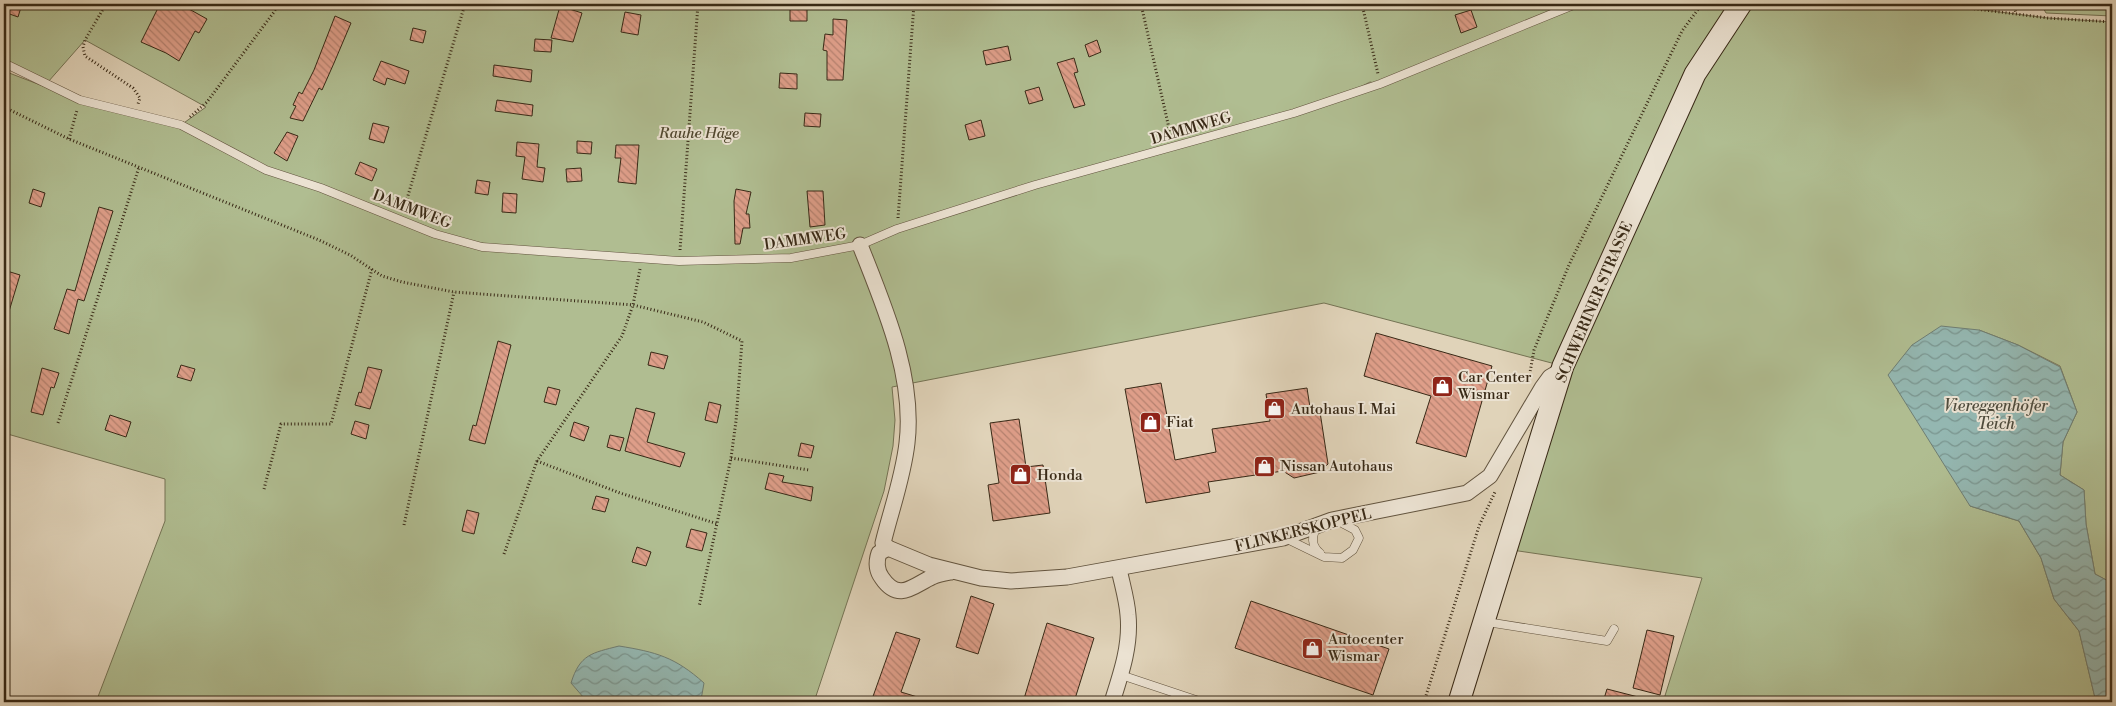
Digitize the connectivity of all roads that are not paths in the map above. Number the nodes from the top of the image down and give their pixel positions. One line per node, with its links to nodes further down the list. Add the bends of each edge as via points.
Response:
1 (1576, 4): 4 (lane, DAMMWEG, via 1380,84 1294,113 1036,185 897,229)
2 (1741, 4): 5 (main road, SCHWERINER STRASSE, via 1695,74)
3 (4, 62): 4 (lane, DAMMWEG, via 80,100 181,125 266,170 313,185 434,234 482,247 679,261 791,258)
4 (860, 245): 8 (street, FLINKERSKOPPEL, via 887,316 906,400 907,443 883,543)
5 (1562, 370): 6 (street, FLINKERSKOPPEL, via 1550,377 1542,388 1490,476 1467,493); 12 (main road, SCHWERINER STRASSE)
6 (1326, 522): 7 (street, FLINKERSKOPPEL); 9 (lane, via 1314,535 1314,546); 9 (lane, via 1348,524 1358,534 1358,542 1346,557)
7 (1283, 538): 9 (lane, via 1300,543); 10 (street, FLINKERSKOPPEL)
8 (888, 548): 11 (street, FLINKERSKOPPEL); 11 (street, FLINKERSKOPPEL, via 879,553 877,565 884,581 900,591 909,590 933,576)
9 (1324, 557)
10 (1119, 569): 11 (street, FLINKERSKOPPEL, via 1067,578 1011,581); 14 (street, via 1128,615 1128,638)
11 (954, 571)
12 (1484, 621): 13 (lane, via 1607,641); 17 (main road, SCHWERINER STRASSE)
13 (1614, 629)
14 (1121, 675): 15 (street); 16 (lane)
15 (1112, 702)
16 (1202, 702)
17 (1460, 702)

